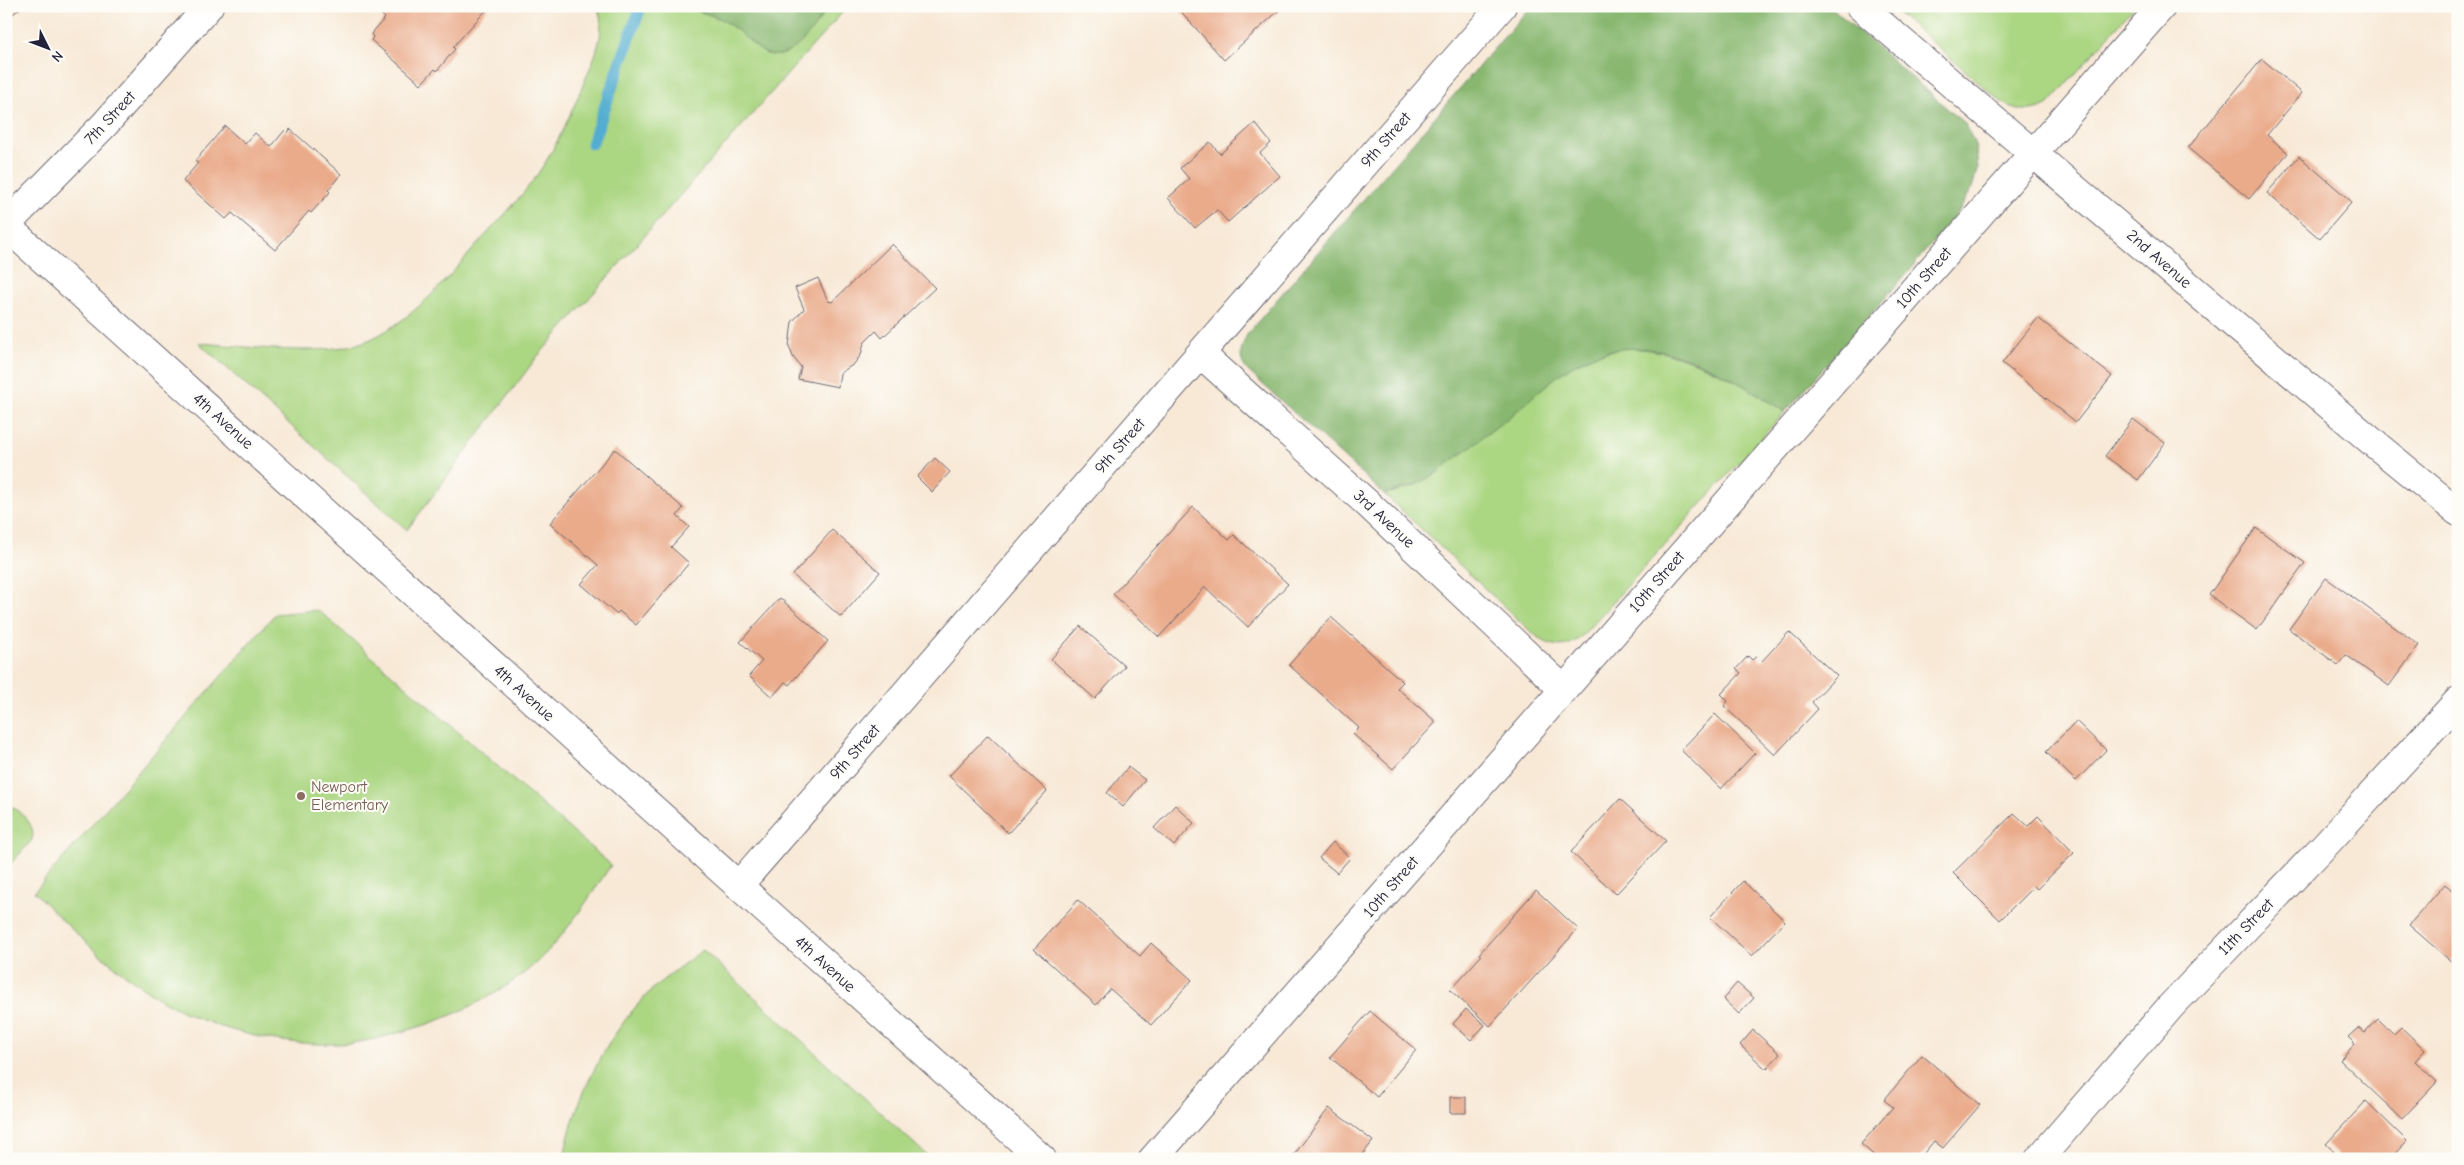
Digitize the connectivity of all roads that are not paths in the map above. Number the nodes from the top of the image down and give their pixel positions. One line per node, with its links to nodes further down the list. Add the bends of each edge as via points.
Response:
1 (209, 6): 6 (street, 7th Street, via 105,124)
2 (1502, 6): 7 (street, 9th Street)
3 (1860, 6): 5 (street, 2nd Avenue)
4 (2162, 6): 5 (street, 10th Street)
5 (2034, 155): 8 (street, 2nd Avenue); 9 (street, 10th Street)
6 (6, 226): 11 (street, 4th Avenue)
7 (1201, 354): 9 (street, 3rd Avenue, via 1370,505); 11 (street, 9th Street)
8 (2458, 512)
9 (1563, 689): 13 (street, 10th Street)
10 (2458, 701): 14 (street, 11th Street, via 2171,1006)
11 (738, 886): 12 (street, 4th Avenue)
12 (1042, 1159)
13 (1153, 1159)
14 (2039, 1159)

